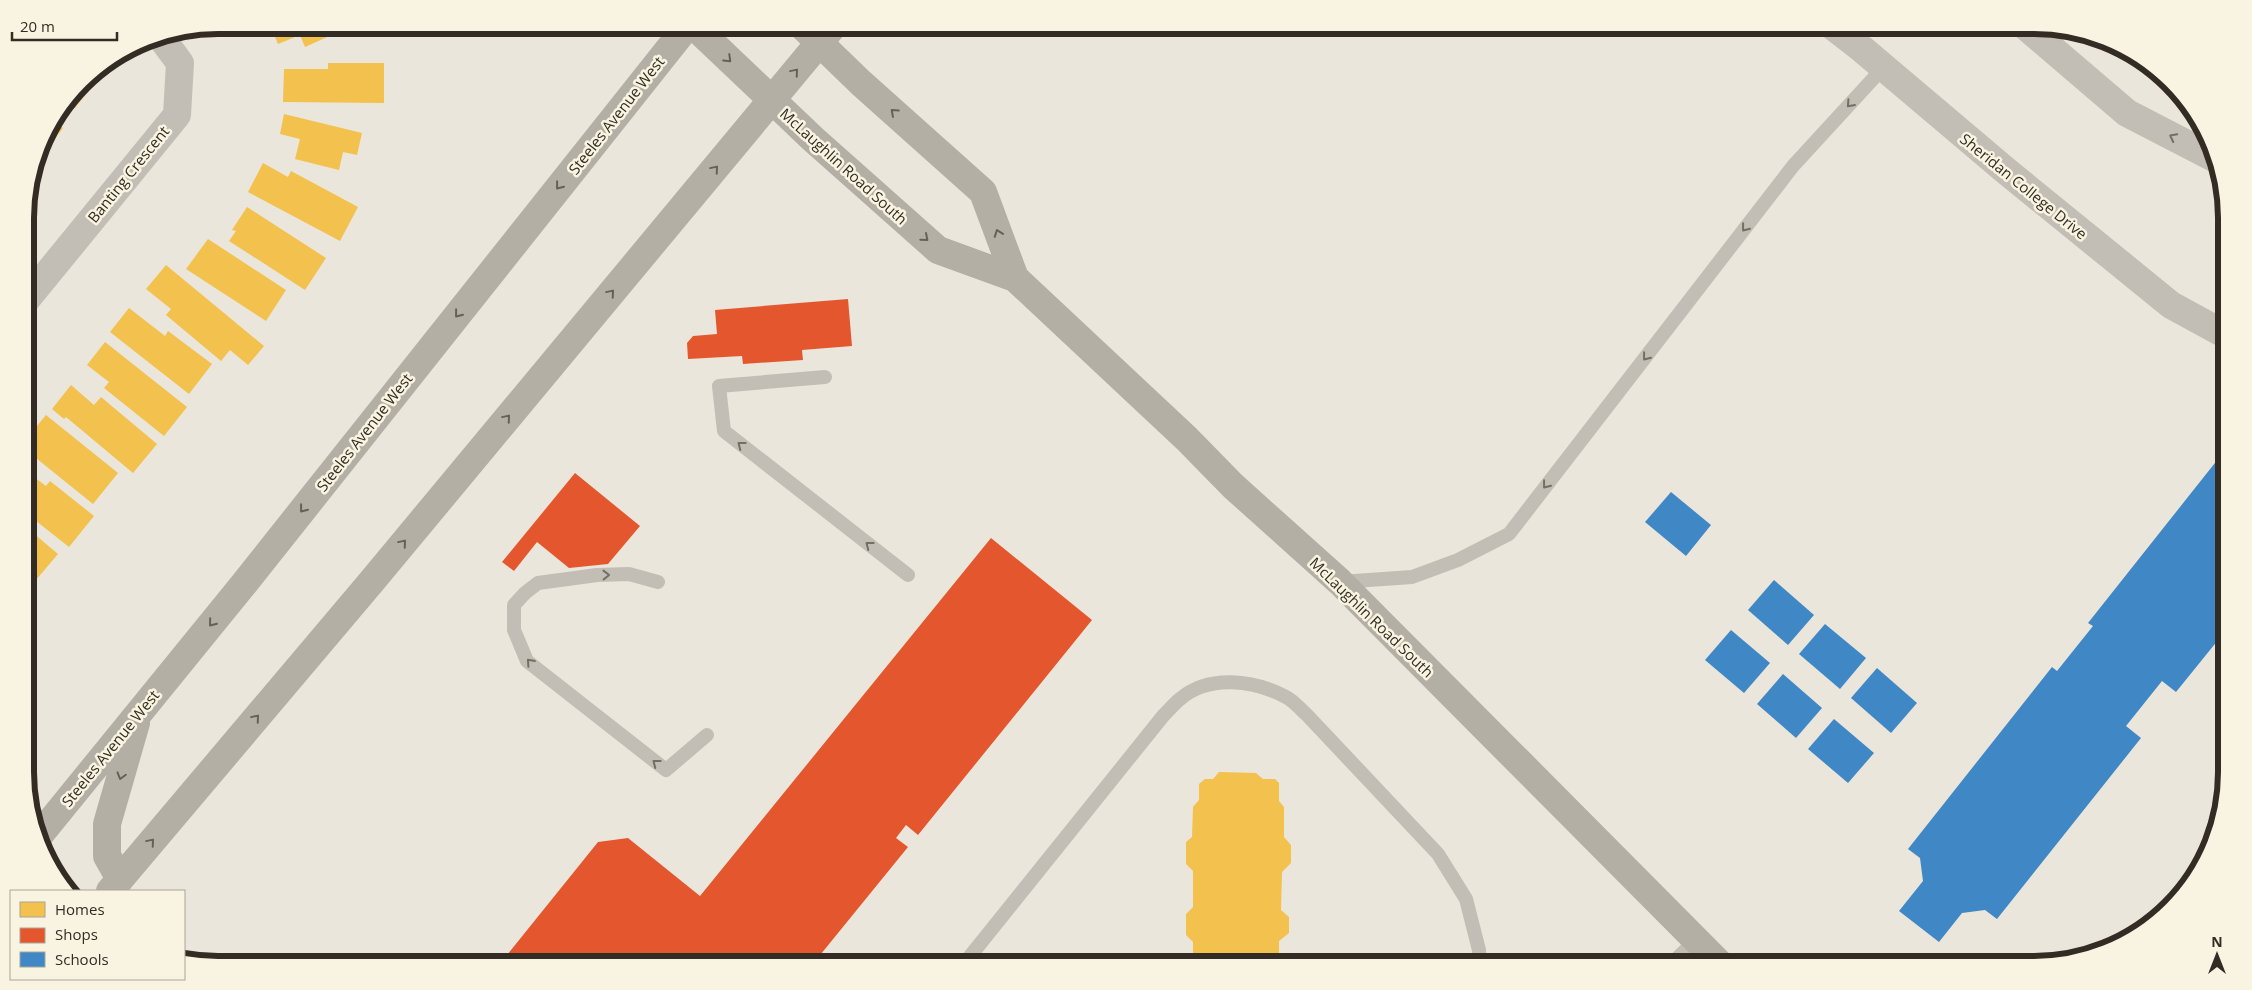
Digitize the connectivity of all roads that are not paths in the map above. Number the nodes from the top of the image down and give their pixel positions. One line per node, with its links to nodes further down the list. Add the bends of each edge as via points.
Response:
1 (681, 34): 18 (main road, Steeles Avenue West, one-way to 18)
2 (702, 34): 9 (main road, McLaughlin Road South, one-way to 9)
3 (816, 34): 9 (main road, one-way to 3)
4 (821, 34): 11 (main road, McLaughlin Road South, one-way to 4, via 983,192)
5 (1843, 34): 8 (street, Sheridan College Drive)
6 (2035, 34): 10 (street, one-way to 6, via 2127,113)
7 (164, 42): 12 (street, Banting Crescent, via 180,63 177,115)
8 (1882, 68): 13 (street, Sheridan College Drive, via 2170,305); 17 (lane, one-way to 17, via 1793,166 1509,534 1458,560 1412,577)
9 (771, 101): 11 (main road, McLaughlin Road South, one-way to 11, via 938,250); 21 (main road, one-way to 9)
10 (2206, 154)
11 (1015, 278): 17 (main road, McLaughlin Road South, via 1188,439 1233,486)
12 (34, 290)
13 (2218, 331)
14 (825, 377): 15 (lane, one-way to 14, via 724,431 719,386)
15 (908, 575)
16 (658, 582): 19 (lane, one-way to 16, via 666,770 527,661 514,630 514,605 538,583 629,574)
17 (1340, 582): 22 (main road, McLaughlin Road South)
18 (139, 712): 20 (main road, Steeles Avenue West); 21 (main road, one-way to 21, via 107,824 107,856)
19 (707, 735)
20 (44, 830)
21 (115, 885)
22 (1696, 940): 25 (lane); 26 (main road, McLaughlin Road South)
23 (970, 956): 24 (lane, via 1163,716 1181,698 1227,681 1261,687 1287,698 1307,715 1438,854 1466,899)
24 (1479, 956)
25 (1679, 956)
26 (1712, 956)

